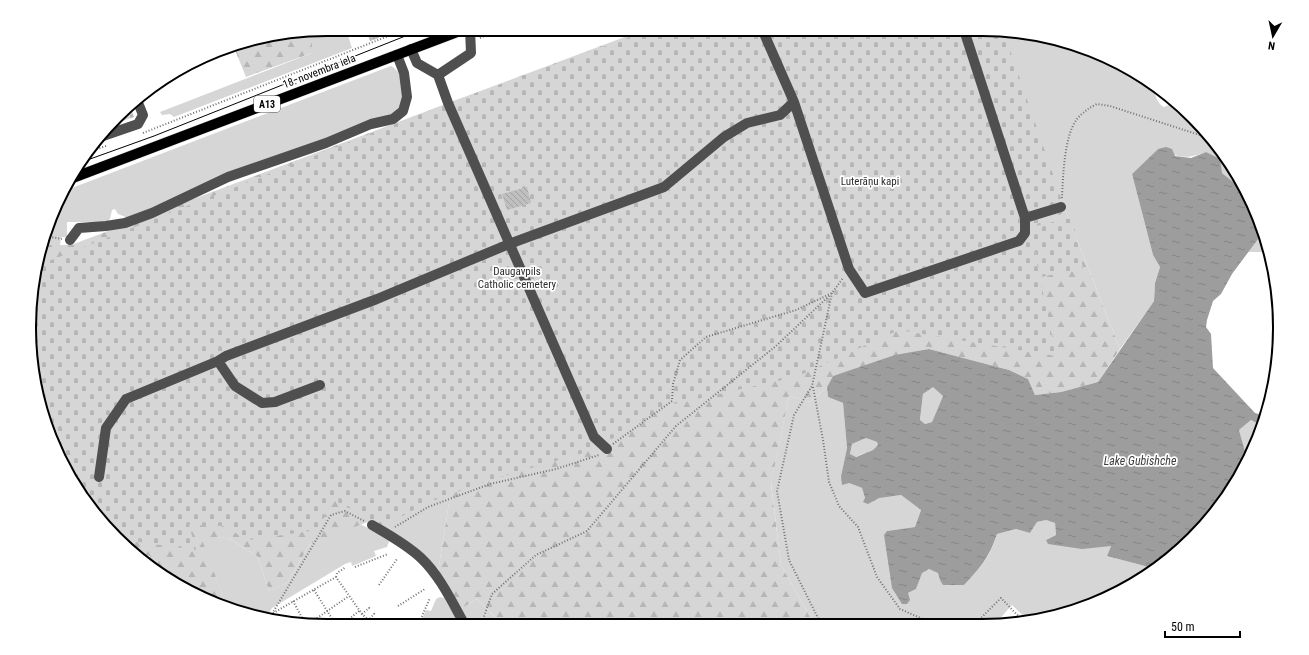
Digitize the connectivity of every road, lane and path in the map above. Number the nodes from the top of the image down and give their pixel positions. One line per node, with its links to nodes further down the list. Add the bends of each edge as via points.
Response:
1 (388, 36): 14 (path)
2 (446, 36): 8 (main road, 18. novembra iela / A13)
3 (471, 36): 7 (lane)
4 (485, 36): 7 (path)
5 (765, 36): 11 (lane)
6 (966, 36): 20 (lane)
7 (471, 42): 10 (lane, via 471,52)
8 (411, 49): 9 (main road, 18. novembra iela / A13); 10 (lane, via 417,63)
9 (397, 55): 18 (main road, 18. novembra iela / A13); 22 (lane, via 404,73 407,97 403,111 393,118 228,177 125,223 79,228)
10 (438, 75): 23 (lane)
11 (794, 102): 23 (lane, via 780,115 748,123 724,136 664,187); 24 (lane)
12 (139, 105): 13 (lane, via 143,115 138,124)
13 (109, 134)
14 (140, 134)
15 (1201, 136): 19 (path, via 1097,104 1076,120 1065,152)
16 (111, 144): 17 (path)
17 (97, 149)
18 (79, 176)
19 (1061, 207): 20 (lane)
20 (1025, 218): 24 (lane, via 1025,233 1019,241 865,293)
21 (50, 237): 22 (path)
22 (70, 240)
23 (510, 244): 26 (lane, via 377,300); 29 (lane, via 594,437)
24 (849, 269): 25 (path)
25 (832, 293): 28 (path); 29 (path, via 796,310 706,337 680,360 673,384 672,401); 61 (path, via 776,346 676,426 587,531 536,555 492,594)
26 (218, 361): 27 (lane, via 235,386 262,403 275,402); 30 (lane, via 126,399 106,428)
27 (320, 385)
28 (812, 386): 62 (path, via 794,415 778,491 789,560); 63 (path, via 829,482 839,506 858,526 877,577 900,609)
29 (607, 449): 32 (path, via 597,456 556,469 490,484 442,501)
30 (99, 477)
31 (372, 525): 32 (lane); 50 (path, via 345,511 331,515)
32 (385, 533): 60 (lane, via 421,558 435,574)
33 (388, 554): 36 (path)
34 (396, 559): 38 (path)
35 (346, 567): 37 (path, via 337,573)
36 (355, 567)
37 (336, 577): 40 (path); 41 (path)
38 (379, 585)
39 (425, 588): 44 (path)
40 (314, 590): 43 (path); 47 (path)
41 (349, 596): 46 (path); 47 (path)
42 (430, 598): 59 (path)
43 (293, 602): 49 (path); 53 (path)
44 (398, 606)
45 (370, 609): 51 (path)
46 (359, 611): 51 (path); 56 (path)
47 (326, 612): 54 (path); 55 (path)
48 (373, 612): 58 (path)
49 (273, 613)
50 (272, 614)
51 (362, 614): 57 (path)
52 (1019, 617): 64 (path, via 1001,598)
53 (303, 618)
54 (317, 618)
55 (331, 619)
56 (349, 619)
57 (366, 619)
58 (370, 619)
59 (421, 619)
60 (461, 619)
61 (483, 619)
62 (818, 619)
63 (923, 619)
64 (980, 619)

